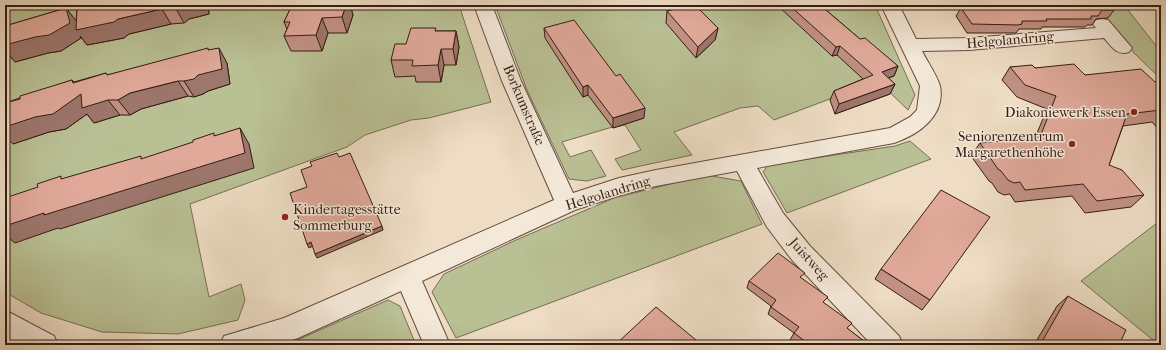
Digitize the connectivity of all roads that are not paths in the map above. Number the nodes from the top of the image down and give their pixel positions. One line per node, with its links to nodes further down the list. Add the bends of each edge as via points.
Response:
1 (483, 5): 6 (street, Borkumstraße, via 520,99)
2 (890, 5): 3 (street, Helgolandring)
3 (911, 46): 4 (street, Helgolandring, via 969,44 1105,28); 5 (street, Helgolandring, via 930,86 928,113 918,124 894,135)
4 (1122, 48)
5 (742, 162): 6 (street, Helgolandring, via 641,182); 12 (street, Juistweg, via 775,220 801,253)
6 (567, 204): 7 (street, Helgolandring)
7 (407, 276): 10 (street, Helgolandring, via 289,329); 11 (street)
8 (5, 322): 9 (street)
9 (45, 345)
10 (233, 345)
11 (437, 345)
12 (890, 345)

